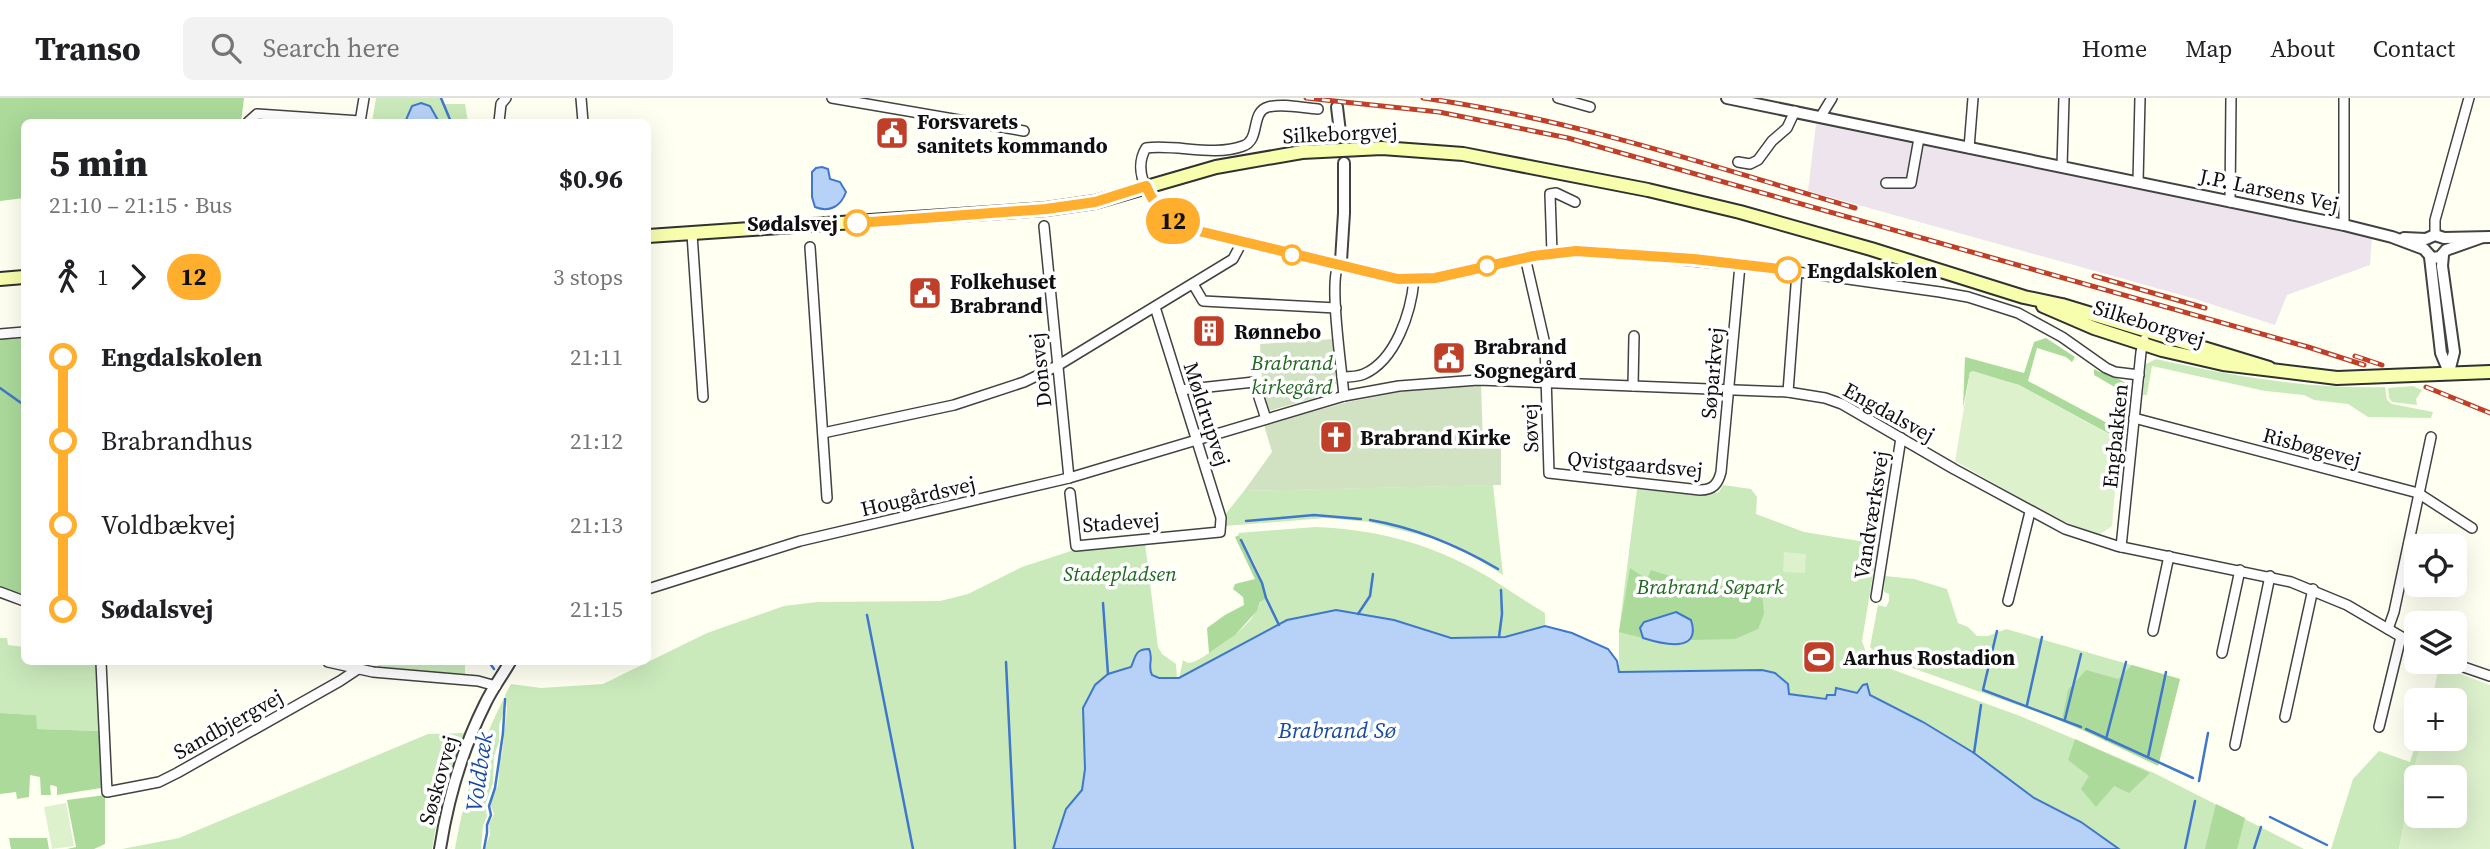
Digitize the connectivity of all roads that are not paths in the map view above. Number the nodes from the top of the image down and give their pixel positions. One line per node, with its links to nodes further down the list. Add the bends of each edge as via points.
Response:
1 (364, 98): 21 (street)
2 (506, 98): 22 (street)
3 (581, 98): 23 (street)
4 (832, 98): 24 (street)
5 (1558, 98): 15 (street)
6 (1727, 98): 17 (street, J.P. Larsens Vej)
7 (1832, 98): 18 (street)
8 (1973, 98): 27 (street)
9 (2064, 98): 30 (street)
10 (2140, 98): 31 (street)
11 (2231, 98): 35 (street)
12 (2344, 98): 36 (street)
13 (2469, 98): 42 (street, via 2435,220)
14 (1337, 107): 25 (street)
15 (1590, 107)
16 (1318, 109): 33 (street, via 1264,109 1251,139 1243,146 1146,148 1142,172)
17 (1794, 111): 18 (street, J.P. Larsens Vej); 28 (street, via 1787,128 1758,160)
18 (1821, 116): 26 (street, J.P. Larsens Vej)
19 (251, 119): 20 (street, via 257,114)
20 (321, 119)
21 (360, 119)
22 (499, 119)
23 (583, 119)
24 (1024, 131)
25 (1340, 132)
26 (1919, 138): 27 (street, J.P. Larsens Vej); 32 (street, via 1911,184)
27 (1969, 148): 30 (street, J.P. Larsens Vej)
28 (1738, 162)
29 (1344, 163): 49 (street)
30 (2062, 167): 31 (street, J.P. Larsens Vej)
31 (2138, 182): 35 (street, J.P. Larsens Vej)
32 (1886, 183)
33 (1146, 186): 38 (main road, Silkeborgvej, via 1095,202 1046,209); 41 (street, via 1154,204 1176,223); 55 (main road, Silkeborgvej, via 1216,167 1302,152 1382,148 1463,154 1740,212)
34 (1575, 202): 44 (street, via 1550,194)
35 (2230, 202): 36 (street, J.P. Larsens Vej)
36 (2344, 225): 42 (street, J.P. Larsens Vej)
37 (1044, 226): 47 (street, Donsvej)
38 (692, 234): 39 (main road, Silkeborgvej); 75 (street)
39 (651, 236)
40 (2485, 237): 42 (street)
41 (1242, 242): 49 (street); 54 (street, via 1233,259)
42 (2435, 246): 65 (street, via 2454,352)
43 (810, 247): 78 (street)
44 (1552, 253): 45 (street); 48 (street, via 1601,251)
45 (1525, 257): 53 (street); 69 (street, Søvej, via 1545,344)
46 (1057, 258): 47 (street)
47 (1047, 259): 63 (street, Donsvej)
48 (1740, 265): 50 (street); 72 (street, Søparkvej)
49 (1338, 266): 53 (street); 57 (street)
50 (1797, 272): 67 (street, via 1968,297 2003,307 2034,320 2106,368); 73 (street)
51 (21, 277): 52 (main road)
52 (0, 279)
53 (1414, 280): 68 (street, via 1409,314 1390,350 1366,374)
54 (1193, 284): 56 (street); 57 (street, via 1203,301)
55 (2024, 297): 58 (main road, Silkeborgvej); 62 (main road, Silkeborgvej)
56 (1155, 307): 63 (street); 71 (street, Møldrupvej)
57 (1336, 308): 68 (street)
58 (2147, 330): 62 (street, Engbakken); 64 (main road, Silkeborgvej)
59 (21, 332): 60 (street)
60 (0, 334)
61 (1634, 336): 70 (street)
62 (2143, 344): 64 (main road, Silkeborgvej, via 2223,364); 67 (street, Engbakken)
63 (1057, 366): 78 (street, via 954,405); 83 (street, Donsvej)
64 (2269, 368): 65 (main road, Silkeborgvej, via 2337,378)
65 (2449, 372): 66 (main road, Silkeborgvej)
66 (2490, 372)
67 (2138, 375): 76 (street, Engbakken)
68 (1342, 377): 74 (street)
69 (1546, 382): 70 (street, Engdalsvej); 74 (street, Engdalsvej, via 1438,382); 82 (street, Søvej)
70 (1633, 386): 72 (street, Engdalsvej)
71 (1181, 390): 77 (street, via 1254,382); 81 (street, Møldrupvej)
72 (1728, 391): 73 (street, Engdalsvej); 84 (street, Søparkvej)
73 (1788, 392): 80 (street, Engdalsvej, via 1842,404)
74 (1343, 396): 77 (street, Engdalsvej)
75 (703, 397)
76 (2134, 418): 86 (street, Risbøgevej); 91 (street, Engbakken)
77 (1266, 419): 81 (street, Engdalsvej)
78 (823, 433): 87 (street)
79 (2431, 436): 86 (street)
80 (1901, 438): 88 (street, Engdalsvej); 98 (street, Vandværksvej)
81 (1197, 439): 83 (street, Hougårdsvej); 90 (street, Møldrupvej, via 1221,518)
82 (1549, 474): 84 (street, Qvistgaardsvej, via 1700,490)
83 (1069, 478): 95 (street, Hougårdsvej, via 800,541)
84 (1717, 484)
85 (1070, 493): 90 (street, Stadevej, via 1076,547)
86 (2418, 493): 89 (street, Risbøgevej); 101 (street)
87 (827, 498)
88 (2030, 512): 91 (street, Engdalsvej); 100 (street)
89 (2472, 528)
90 (1220, 532)
91 (2121, 547): 92 (street, Engdalsvej)
92 (2169, 556): 93 (street, Engdalsvej); 102 (street)
93 (2240, 570): 94 (street, Engdalsvej); 105 (street)
94 (2270, 576): 96 (street, Engdalsvej); 116 (street)
95 (651, 588)
96 (2312, 589): 101 (street, Engdalsvej); 114 (street)
97 (0, 592): 99 (street)
98 (1875, 597)
99 (21, 600)
100 (2008, 601)
101 (2388, 629): 103 (street, Engdalsvej)
102 (2152, 631)
103 (2401, 637): 104 (street, Engdalsvej); 115 (street)
104 (2404, 639)
105 (2222, 653)
106 (101, 665): 111 (street, Sandbjergvej, via 107,792 159,782)
107 (341, 665): 111 (street)
108 (508, 665): 113 (street, Søskovvej)
109 (372, 667): 111 (street); 113 (street)
110 (2467, 668): 112 (street)
111 (358, 669)
112 (2490, 676)
113 (496, 686): 117 (street, Søskovvej, via 459,766)
114 (2285, 717)
115 (2379, 727)
116 (2235, 745)
117 (440, 849)

